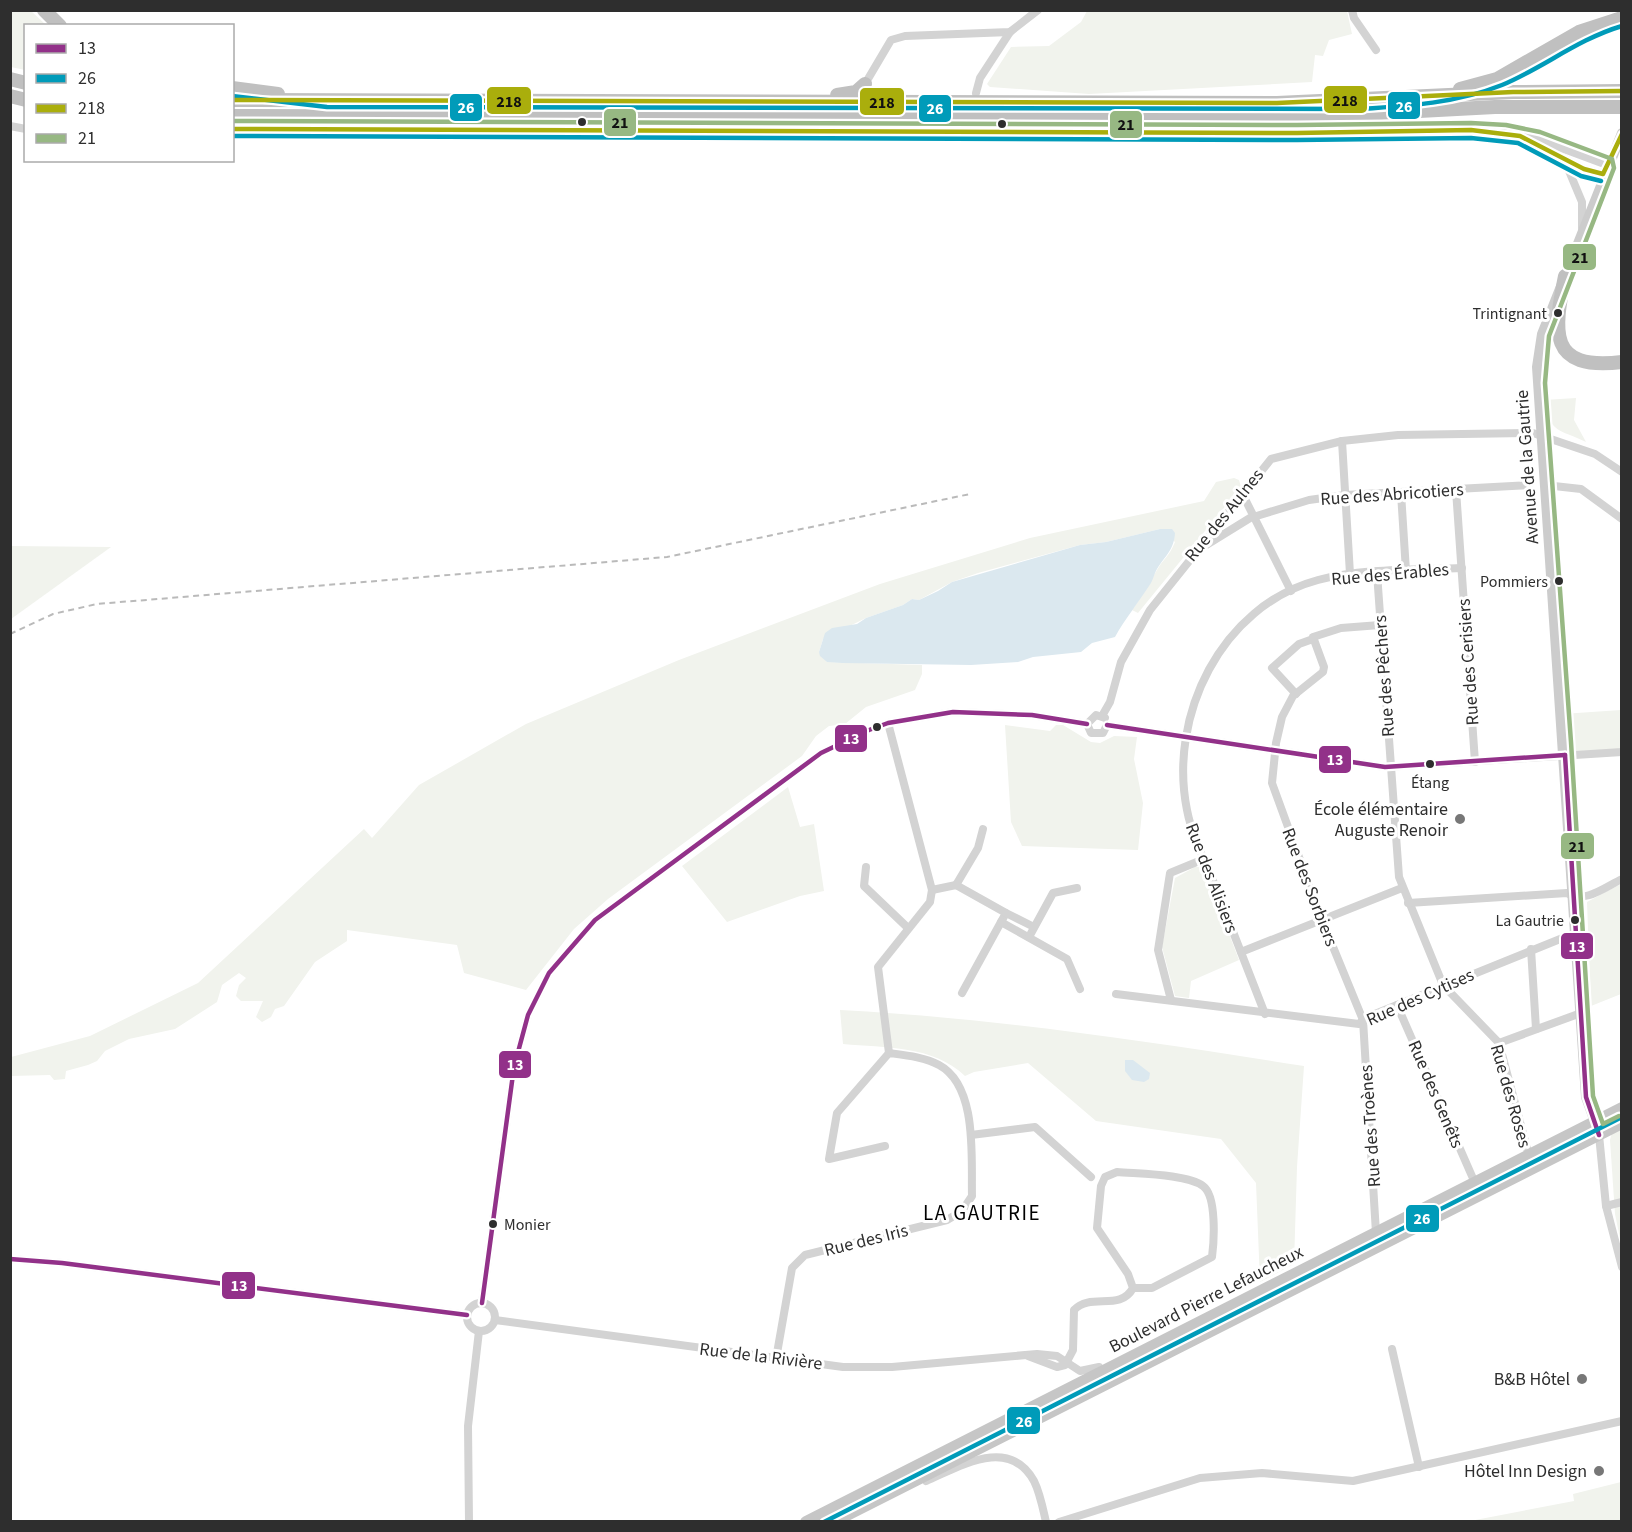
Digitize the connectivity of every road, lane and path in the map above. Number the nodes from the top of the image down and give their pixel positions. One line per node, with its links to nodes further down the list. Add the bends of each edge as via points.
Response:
1 (44, 10): 5 (highway)
2 (1038, 10): 6 (street)
3 (1352, 10): 7 (street)
4 (1622, 18): 12 (highway, via 1579,32 1497,79)
5 (58, 24)
6 (1010, 32): 8 (street, via 897,37 885,45); 11 (street, via 980,78)
7 (1376, 50)
8 (865, 84): 15 (highway, via 856,92 835,95 692,94)
9 (234, 88): 14 (highway)
10 (1622, 91): 12 (highway)
11 (976, 93): 16 (highway)
12 (1447, 95): 16 (highway, via 1277,104)
13 (234, 100): 14 (highway)
14 (327, 100): 15 (highway)
15 (583, 101): 16 (highway)
16 (1085, 102)
17 (1622, 107): 18 (highway, via 1046,119)
18 (234, 116)
19 (234, 129): 21 (street, via 1297,133 1471,130)
20 (1622, 133): 23 (street, Avenue de la Gautrie)
21 (1520, 136): 22 (street); 23 (street, via 1561,146)
22 (1563, 158): 23 (street, via 1584,169); 24 (street, via 1582,202)
23 (1605, 170): 24 (street, Avenue de la Gautrie)
24 (1582, 228): 25 (street, Avenue de la Gautrie)
25 (1565, 276): 26 (highway, via 1557,322 1562,345 1584,362); 27 (street, Avenue de la Gautrie, via 1538,350)
26 (1622, 362)
27 (1541, 435): 28 (street, Rue des Aulnes, via 1398,435); 29 (street, Rue des Aulnes, via 1594,454); 31 (street, Avenue de la Gautrie)
28 (1342, 441): 33 (street, Rue des Aulnes, via 1271,459); 35 (street)
29 (1622, 472)
30 (1529, 485): 32 (street, Rue des Abricotiers)
31 (1545, 485): 37 (street, via 1581,489); 54 (street, Avenue de la Gautrie)
32 (1456, 490): 34 (street, Rue des Abricotiers); 39 (street, Rue des Cerisiers)
33 (1242, 493): 36 (street); 38 (street, Rue des Aulnes)
34 (1401, 493): 35 (street, Rue des Abricotiers); 40 (street)
35 (1345, 495): 36 (street, Rue des Abricotiers, via 1295,502); 42 (street)
36 (1253, 518): 38 (street, Rue des Abricotiers); 43 (street)
37 (1622, 519)
38 (1196, 551): 47 (street, Rue des Aulnes, via 1150,610 1121,662)
39 (1462, 568): 40 (street, Rue des Érables); 55 (street, Rue des Cerisiers)
40 (1406, 571): 41 (street, Rue des Érables)
41 (1377, 573): 42 (street, Rue des Érables); 44 (street, Rue des Pêchers)
42 (1350, 574): 43 (street, Rue des Érables, via 1317,580)
43 (1291, 591): 51 (street, Rue des Érables, via 1265,605 1228,639 1199,687)
44 (1380, 625): 45 (street, via 1341,628); 56 (street, Rue des Pêchers)
45 (1313, 639): 46 (street, via 1323,672); 46 (street, via 1299,644 1272,668)
46 (1296, 694): 52 (street, Rue des Sorbiers, via 1282,717)
47 (1102, 716): 49 (street, via 1093,716); 50 (street)
48 (888, 723): 49 (street, via 981,711); 64 (street); 103 (street, via 821,753 758,798 595,921 549,974 528,1015 514,1066)
49 (1087, 723): 50 (street, via 1091,733 1097,735 1106,731)
50 (1107, 725): 51 (street)
51 (1188, 738): 52 (street); 58 (street, Rue des Alisiers, via 1185,794)
52 (1275, 750): 56 (street); 68 (street, Rue des Sorbiers, via 1272,783)
53 (1622, 752): 54 (street)
54 (1565, 755): 55 (street); 65 (street, Avenue de la Gautrie)
55 (1475, 762): 56 (street)
56 (1389, 767): 63 (street, Rue des Pêchers)
57 (983, 830): 61 (street, via 978,848)
58 (1204, 859): 75 (street, Rue des Alisiers); 80 (street, via 1170,873 1158,950)
59 (866, 867): 71 (street, via 864,886)
60 (1622, 879): 65 (street, via 1587,896)
61 (956, 885): 64 (street); 67 (street)
62 (1077, 888): 70 (street, via 1053,893)
63 (1402, 888): 66 (street, Rue des Pêchers); 68 (street)
64 (932, 890): 71 (street, via 930,902)
65 (1574, 897): 66 (street, via 1567,893); 72 (street, Avenue de la Gautrie)
66 (1408, 903): 76 (street, Rue des Pêchers)
67 (1006, 913): 69 (street); 70 (street)
68 (1322, 920): 75 (street); 84 (street, Rue des Sorbiers)
69 (1001, 922): 73 (street); 78 (street)
70 (1034, 927): 73 (street)
71 (908, 928): 87 (street, via 878,967)
72 (1575, 933): 74 (street, Rue des Cytises); 82 (street, Avenue de la Gautrie)
73 (1029, 937): 77 (street, via 1067,959)
74 (1531, 949): 76 (street, Rue des Cytises); 85 (street)
75 (1241, 952): 83 (street, Rue des Alisiers)
76 (1443, 985): 81 (street, Rue des Cytises); 86 (street, Rue des Roses)
77 (1080, 989)
78 (962, 993)
79 (1116, 994): 80 (street, Rue des Cytises)
80 (1171, 1000): 83 (street, Rue des Cytises)
81 (1397, 1005): 84 (street, Rue des Cytises); 96 (street, Rue des Genêts)
82 (1581, 1013): 85 (street); 89 (street, Avenue de la Gautrie, via 1586,1097)
83 (1265, 1014): 84 (street, Rue des Cytises, via 1359,1024)
84 (1363, 1020): 99 (street, Rue des Troènes)
85 (1536, 1029): 86 (street)
86 (1499, 1043): 94 (street, Rue des Roses)
87 (889, 1053): 91 (street, Rue des Iris, via 937,1064 948,1071 963,1092); 93 (street, via 837,1113 830,1159)
88 (1622, 1108): 89 (main road, Boulevard Pierre Lefaucheux)
89 (1595, 1122): 92 (street, Avenue de la Gautrie); 94 (main road, Boulevard Pierre Lefaucheux)
90 (1622, 1123): 92 (main road, Boulevard Pierre Lefaucheux)
91 (971, 1135): 95 (street, via 1035,1127); 109 (street, Rue des Iris, via 972,1196 962,1211 947,1220 805,1255 792,1268)
92 (1599, 1135): 98 (street); 113 (main road, Boulevard Pierre Lefaucheux)
93 (885, 1146)
94 (1529, 1156): 96 (main road, Boulevard Pierre Lefaucheux)
95 (1091, 1176)
96 (1475, 1184): 99 (main road, Boulevard Pierre Lefaucheux)
97 (1622, 1202): 98 (street)
98 (1606, 1206): 101 (street)
99 (1376, 1233): 108 (main road, Boulevard Pierre Lefaucheux)
100 (10, 1259): 104 (street)
101 (1622, 1267)
102 (1133, 1288): 102 (street, via 1097,1227 1101,1186 1106,1177 1117,1172 1192,1181 1204,1187 1211,1201 1212,1257 1152,1288); 110 (street, via 1128,1298 1121,1301 1082,1303 1077,1307 1073,1316 1073,1350)
103 (482, 1303): 104 (street, via 471,1307); 105 (street, via 492,1308)
104 (466, 1315): 106 (street, via 468,1324)
105 (495, 1320): 106 (street, via 489,1329); 109 (street, Rue de la Rivière)
106 (479, 1331): 114 (street, via 468,1426)
107 (1392, 1349): 112 (street)
108 (1139, 1354): 110 (street, Rue de la Rivière, via 1121,1356 1089,1371 1080,1371); 115 (main road, Boulevard Pierre Lefaucheux)
109 (776, 1359): 110 (street, Rue de la Rivière, via 843,1367 1028,1356 1057,1367)
110 (1066, 1361)
111 (1622, 1421): 112 (street)
112 (1419, 1467): 118 (street, via 1353,1481 1262,1473 1200,1478)
113 (907, 1485): 116 (main road, Boulevard Pierre Lefaucheux); 117 (street, via 968,1463 1005,1456 1026,1470 1035,1483)
114 (469, 1521)
115 (806, 1521)
116 (833, 1521)
117 (1046, 1521)
118 (1059, 1521)

